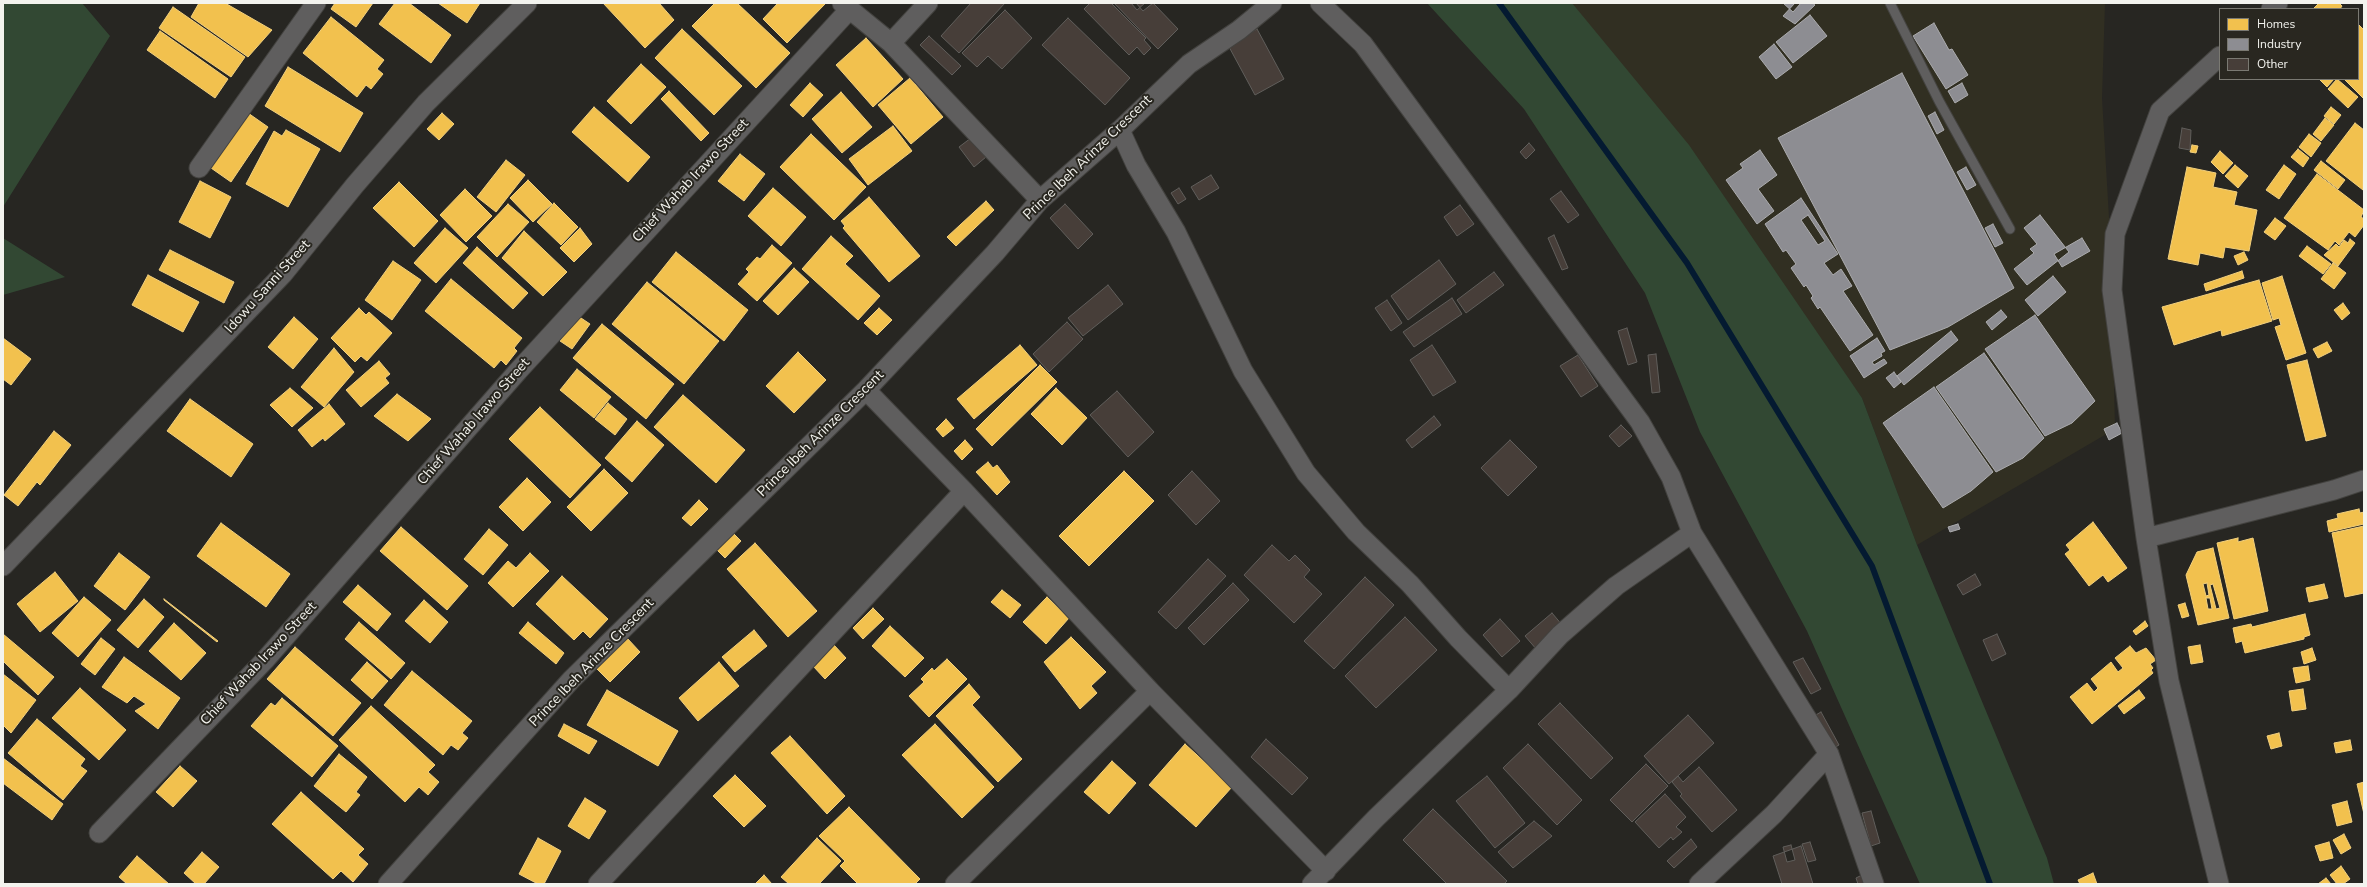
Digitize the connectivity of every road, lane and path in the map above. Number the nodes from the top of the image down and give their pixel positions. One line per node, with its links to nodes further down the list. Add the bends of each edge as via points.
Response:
1 (316, 3): 11 (street)
2 (527, 3): 19 (street, Idowu Sanni Street, via 426,103 283,274)
3 (928, 3): 8 (street)
4 (1272, 3): 10 (street, Prince Ibeh Arinze Crescent, via 1239,30 1189,64)
5 (1320, 3): 17 (street, via 1363,44 1640,422 1671,477)
6 (1890, 3): 13 (lane, via 1939,101)
7 (845, 7): 8 (street); 23 (street, Chief Wahab Irawo Street, via 518,371 265,660)
8 (891, 43): 12 (street)
9 (2219, 57): 18 (street, via 2160,111 2115,234 2112,290)
10 (1120, 130): 12 (street, Prince Ibeh Arinze Crescent); 20 (street, via 1136,165 1176,232 1243,371 1306,473 1356,532 1410,584)
11 (199, 168)
12 (1040, 200): 14 (street, Prince Ibeh Arinze Crescent, via 995,253)
13 (2010, 229)
14 (866, 390): 16 (street); 25 (street, Prince Ibeh Arinze Crescent, via 571,680)
15 (2364, 480): 18 (street)
16 (964, 491): 21 (street); 26 (street)
17 (1692, 534): 20 (street, via 1616,586 1560,635); 22 (street)
18 (2146, 538): 31 (street, via 2169,681)
19 (5, 560)
20 (1509, 690): 24 (street, via 1376,818)
21 (1150, 691): 24 (street); 27 (street)
22 (1829, 754): 29 (street, via 1774,814); 30 (street)
23 (99, 833)
24 (1326, 871): 28 (street)
25 (388, 884)
26 (598, 884)
27 (954, 884)
28 (1312, 884)
29 (1699, 884)
30 (1874, 884)
31 (2219, 884)

